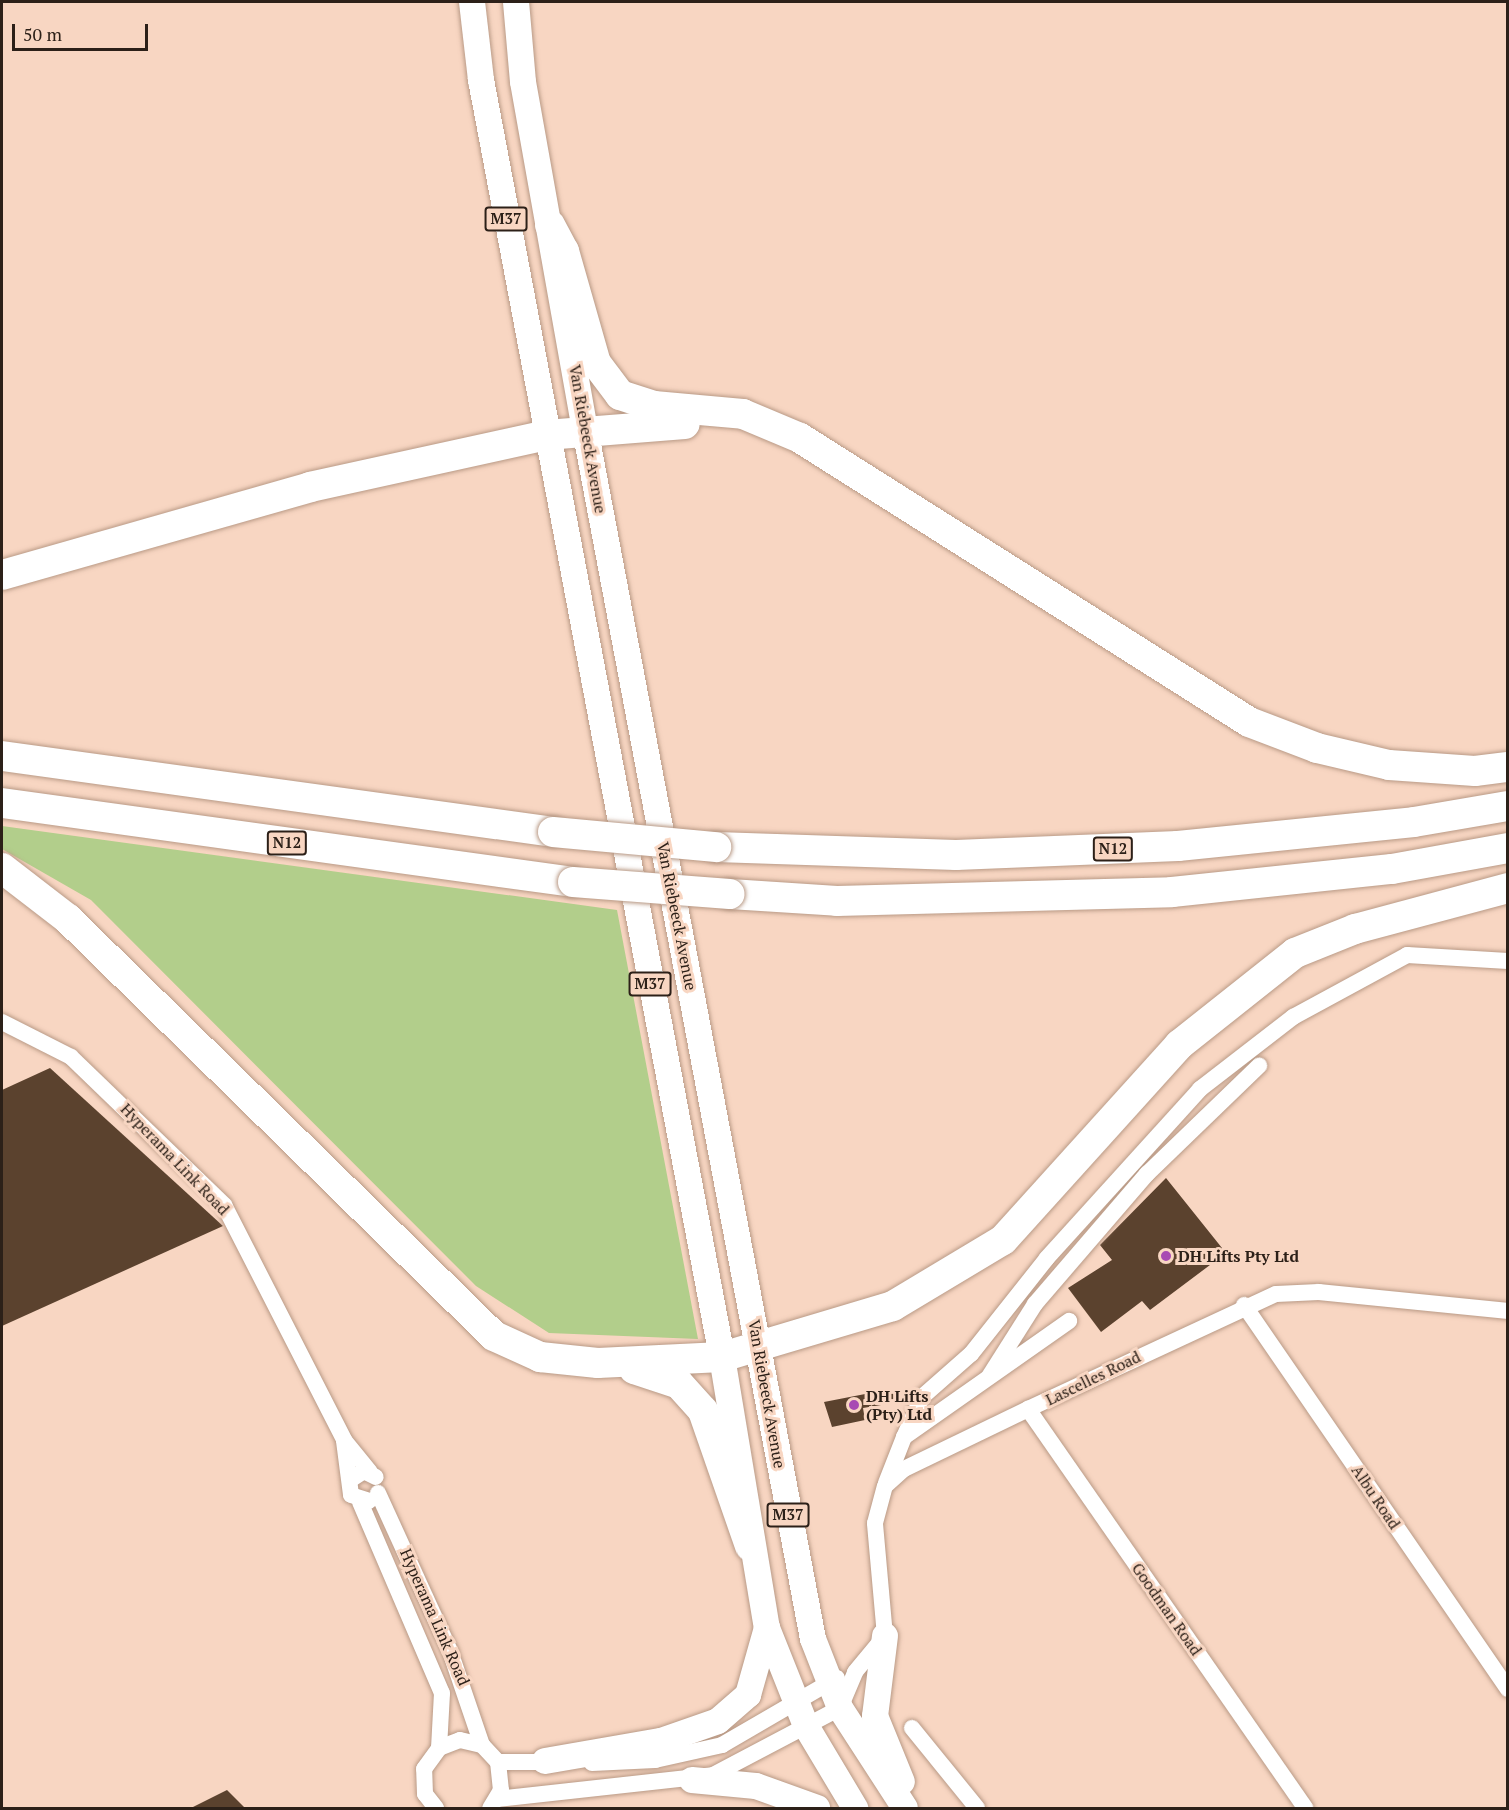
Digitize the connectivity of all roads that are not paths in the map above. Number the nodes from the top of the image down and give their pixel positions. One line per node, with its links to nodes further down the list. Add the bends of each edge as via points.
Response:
1 (472, 2): 6 (main road, M37, via 481,80)
2 (516, 2): 3 (main road, Van Riebeeck Avenue / M37, via 523,82)
3 (550, 225): 4 (highway, via 564,251 596,363 620,395 654,406 723,410); 5 (main road, Van Riebeeck Avenue / M37)
4 (779, 426): 5 (highway, via 711,422); 9 (highway, via 1249,722 1317,748 1389,765 1475,771)
5 (585, 429): 6 (highway); 21 (main road, Van Riebeeck Avenue / M37)
6 (546, 435): 7 (highway, via 310,486); 22 (main road, M37)
7 (2, 575)
8 (2, 756): 11 (highway, N12, bridge, via 553,832 716,847 956,855 1178,846 1414,822)
9 (1508, 767)
10 (2, 803): 12 (highway, N12, bridge, via 573,882 848,901 1172,892 1392,869)
11 (1508, 806)
12 (1508, 848)
13 (2, 868): 23 (highway, via 68,919 494,1336 540,1357)
14 (1508, 888): 21 (highway, via 1355,929 1295,953 1179,1045 1003,1240 893,1306)
15 (1508, 961): 26 (street, via 1407,955 1293,1017 1200,1089 1047,1258 971,1354 922,1397)
16 (2, 1022): 27 (street, Hyperama Link Road, via 71,1057 224,1205)
17 (1259, 1066): 24 (street, via 1147,1174 1035,1304)
18 (1245, 1305): 19 (street, Lascelles Road, via 1276,1294 1319,1292); 25 (street, Lascelles Road); 37 (street, Albu Road)
19 (1508, 1311)
20 (1069, 1321): 24 (street)
21 (759, 1347): 22 (highway); 38 (main road, Van Riebeeck Avenue / M37, via 789,1524)
22 (722, 1357): 23 (highway); 33 (main road, M37)
23 (598, 1363): 33 (highway, via 657,1375 692,1394 708,1421)
24 (990, 1375): 26 (street)
25 (1028, 1409): 30 (street, Lascelles Road, via 904,1469); 55 (street, Goodman Road)
26 (904, 1437): 30 (street)
27 (344, 1440): 28 (street, Hyperama Link Road); 29 (street, Hyperama Link Road)
28 (370, 1472): 29 (street, via 358,1472); 31 (street, via 378,1480)
29 (350, 1480): 32 (street, via 351,1495)
30 (885, 1486): 35 (street, via 875,1523)
31 (378, 1493): 32 (street); 43 (street, Hyperama Link Road, via 450,1651)
32 (360, 1502): 44 (street, Hyperama Link Road, via 442,1693)
33 (750, 1546): 34 (main road, M37)
34 (767, 1628): 39 (main road, M37); 45 (main road, via 748,1695 718,1721 661,1741)
35 (885, 1636): 36 (street); 53 (main road, via 875,1716)
36 (855, 1672): 38 (street); 40 (street)
37 (1504, 1678)
38 (828, 1681): 39 (street); 40 (main road, Van Riebeeck Avenue / M37)
39 (794, 1699): 41 (main road, M37); 45 (street, via 722,1745 692,1754 604,1763)
40 (840, 1708): 41 (street); 52 (main road, Van Riebeeck Avenue / M37)
41 (806, 1726): 47 (street, via 741,1763); 51 (main road, M37)
42 (912, 1728): 54 (street)
43 (482, 1745): 44 (street, via 460,1740); 46 (street)
44 (438, 1748): 49 (street, via 423,1781)
45 (544, 1761): 46 (street)
46 (498, 1762): 48 (street, via 502,1780)
47 (692, 1780): 48 (street); 50 (main road, via 756,1786)
48 (493, 1804)
49 (436, 1809)
50 (817, 1809)
51 (855, 1809)
52 (905, 1809)
53 (913, 1809)
54 (977, 1809)
55 (1305, 1809)

